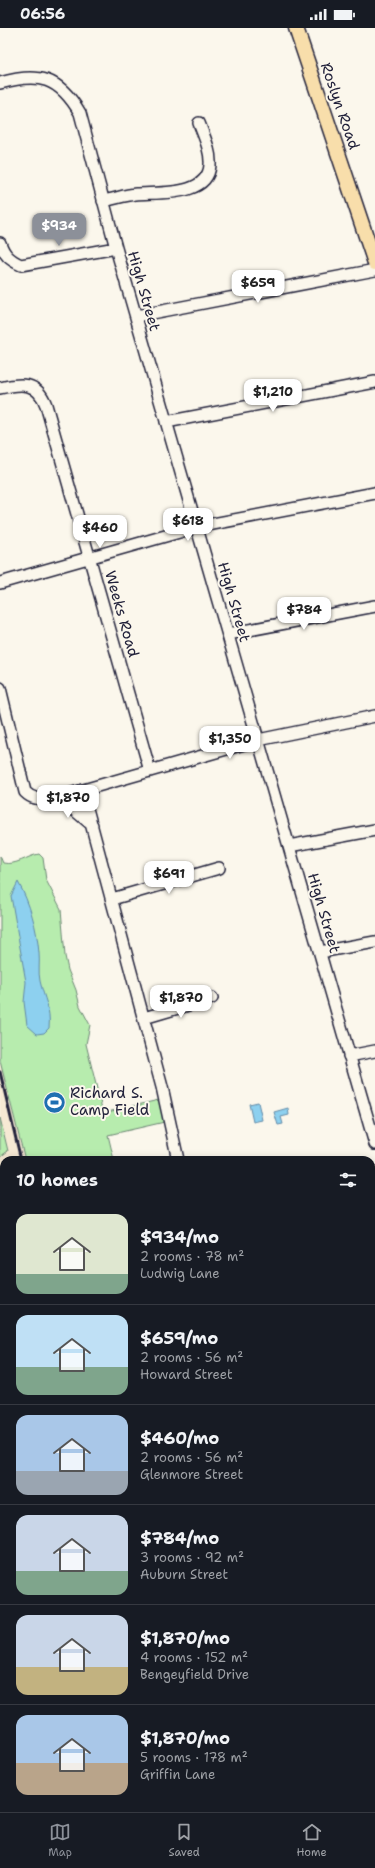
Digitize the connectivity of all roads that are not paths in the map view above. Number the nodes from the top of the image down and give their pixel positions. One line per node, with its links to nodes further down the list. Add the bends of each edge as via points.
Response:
1 (296, 28): 7 (main road, Roslyn Road)
2 (0, 83): 4 (street, High Street, via 24,77 42,79 63,89 70,96 80,113)
3 (199, 123): 4 (street, via 207,146 210,166 198,185 180,192 134,194)
4 (103, 201): 6 (street, High Street)
5 (0, 243): 6 (street, via 10,260 21,265)
6 (116, 248): 9 (street, High Street)
7 (375, 263)
8 (375, 270): 9 (street)
9 (136, 316): 12 (street, High Street)
10 (375, 382): 12 (street)
11 (0, 388): 15 (street, Weeks Road, via 27,385 44,398)
12 (166, 422): 14 (street, High Street)
13 (375, 493): 14 (street)
14 (197, 527): 15 (street); 18 (street, High Street)
15 (90, 558): 16 (street); 22 (street, Weeks Road)
16 (0, 583)
17 (375, 606): 18 (street)
18 (228, 634): 21 (street, High Street)
19 (0, 688): 24 (street, via 24,792 30,798)
20 (375, 716): 21 (street)
21 (258, 740): 22 (street); 27 (street, High Street)
22 (150, 770): 23 (street)
23 (82, 790): 24 (street); 25 (street)
24 (52, 799): 25 (street, via 73,809)
25 (92, 825): 29 (street)
26 (375, 830): 27 (street)
27 (289, 846): 31 (street, High Street)
28 (219, 868): 29 (street)
29 (112, 899): 33 (street)
30 (375, 942): 31 (street)
31 (320, 952): 35 (street, High Street)
32 (212, 998): 33 (street)
33 (144, 1018): 37 (street)
34 (375, 1051): 35 (street)
35 (349, 1056): 36 (street, High Street)
36 (375, 1144)
37 (177, 1156)

